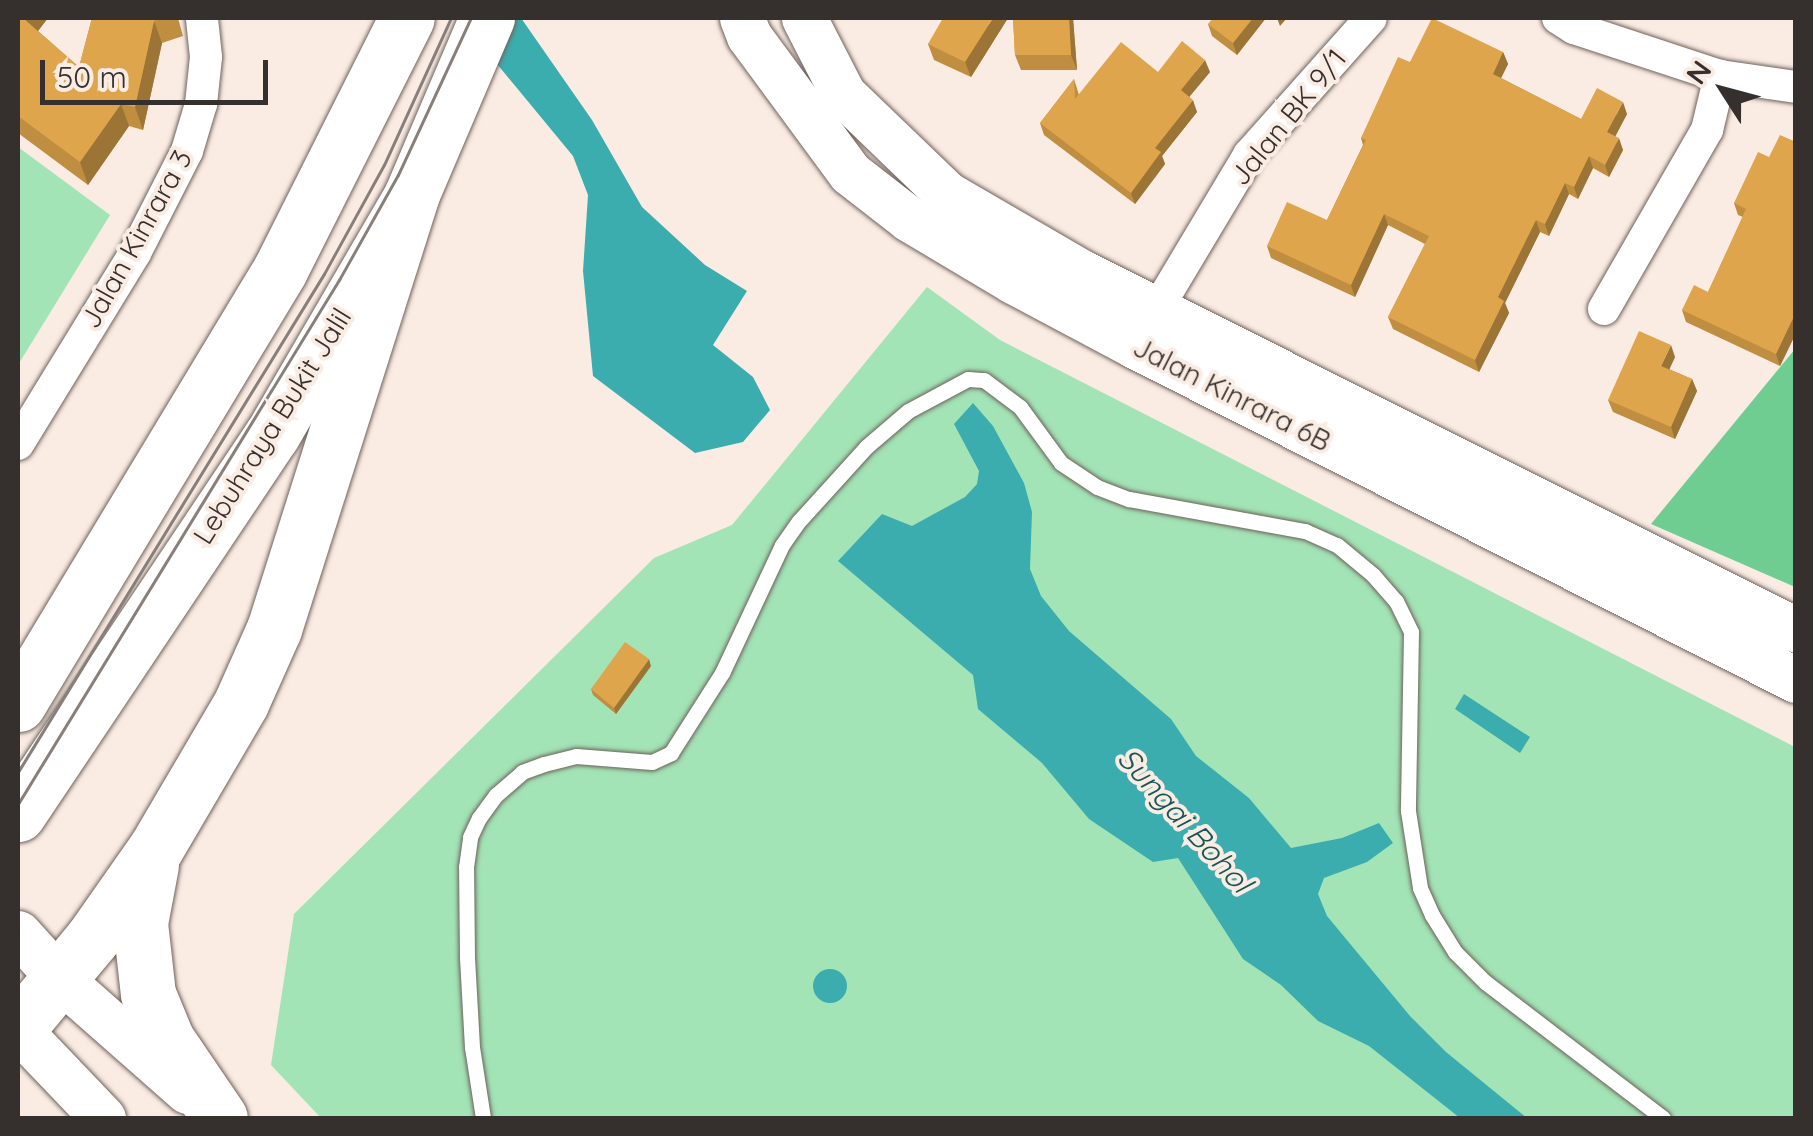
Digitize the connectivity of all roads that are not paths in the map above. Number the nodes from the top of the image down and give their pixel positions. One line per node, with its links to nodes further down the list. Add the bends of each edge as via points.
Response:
1 (202, 18): 13 (street, Jalan Kinrara 3, via 202,104 187,151 134,253)
2 (487, 18): 10 (highway, Lebuhraya Bukit Jalil)
3 (742, 18): 12 (street, Jalan Kinrara 6B, via 850,174 908,219 1013,282)
4 (804, 18): 12 (street, Jalan Kinrara 6B, via 844,94 947,194)
5 (1371, 18): 12 (street, Jalan BK 9/1, via 1249,155)
6 (1558, 18): 8 (street)
7 (404, 26): 16 (highway, via 280,270)
8 (1720, 76): 9 (street); 11 (street, via 1707,130)
9 (1796, 87)
10 (411, 196): 17 (highway, Lebuhraya Bukit Jalil, via 272,435); 18 (highway, via 274,629 241,703)
11 (1604, 309)
12 (1146, 328): 14 (street, Jalan Kinrara 6B); 15 (street, Jalan Kinrara 6B)
13 (18, 444)
14 (1796, 630)
15 (1796, 680)
16 (18, 704)
17 (26, 802)
18 (156, 848): 20 (highway); 23 (highway, via 140,923 148,994 167,1040)
19 (18, 933): 20 (street)
20 (59, 978): 21 (highway); 23 (street)
21 (18, 1029): 22 (street)
22 (102, 1118)
23 (219, 1118)
24 (483, 1118): 25 (lane, via 466,958 466,867 479,818 522,772 544,764 576,756 652,762 670,753 722,673 799,521 866,447 908,412 968,380 984,380 1010,398 1061,463 1096,487 1306,531 1337,545 1374,575 1411,632 1408,811 1420,888 1432,914 1455,952 1485,982)
25 (1664, 1118)

